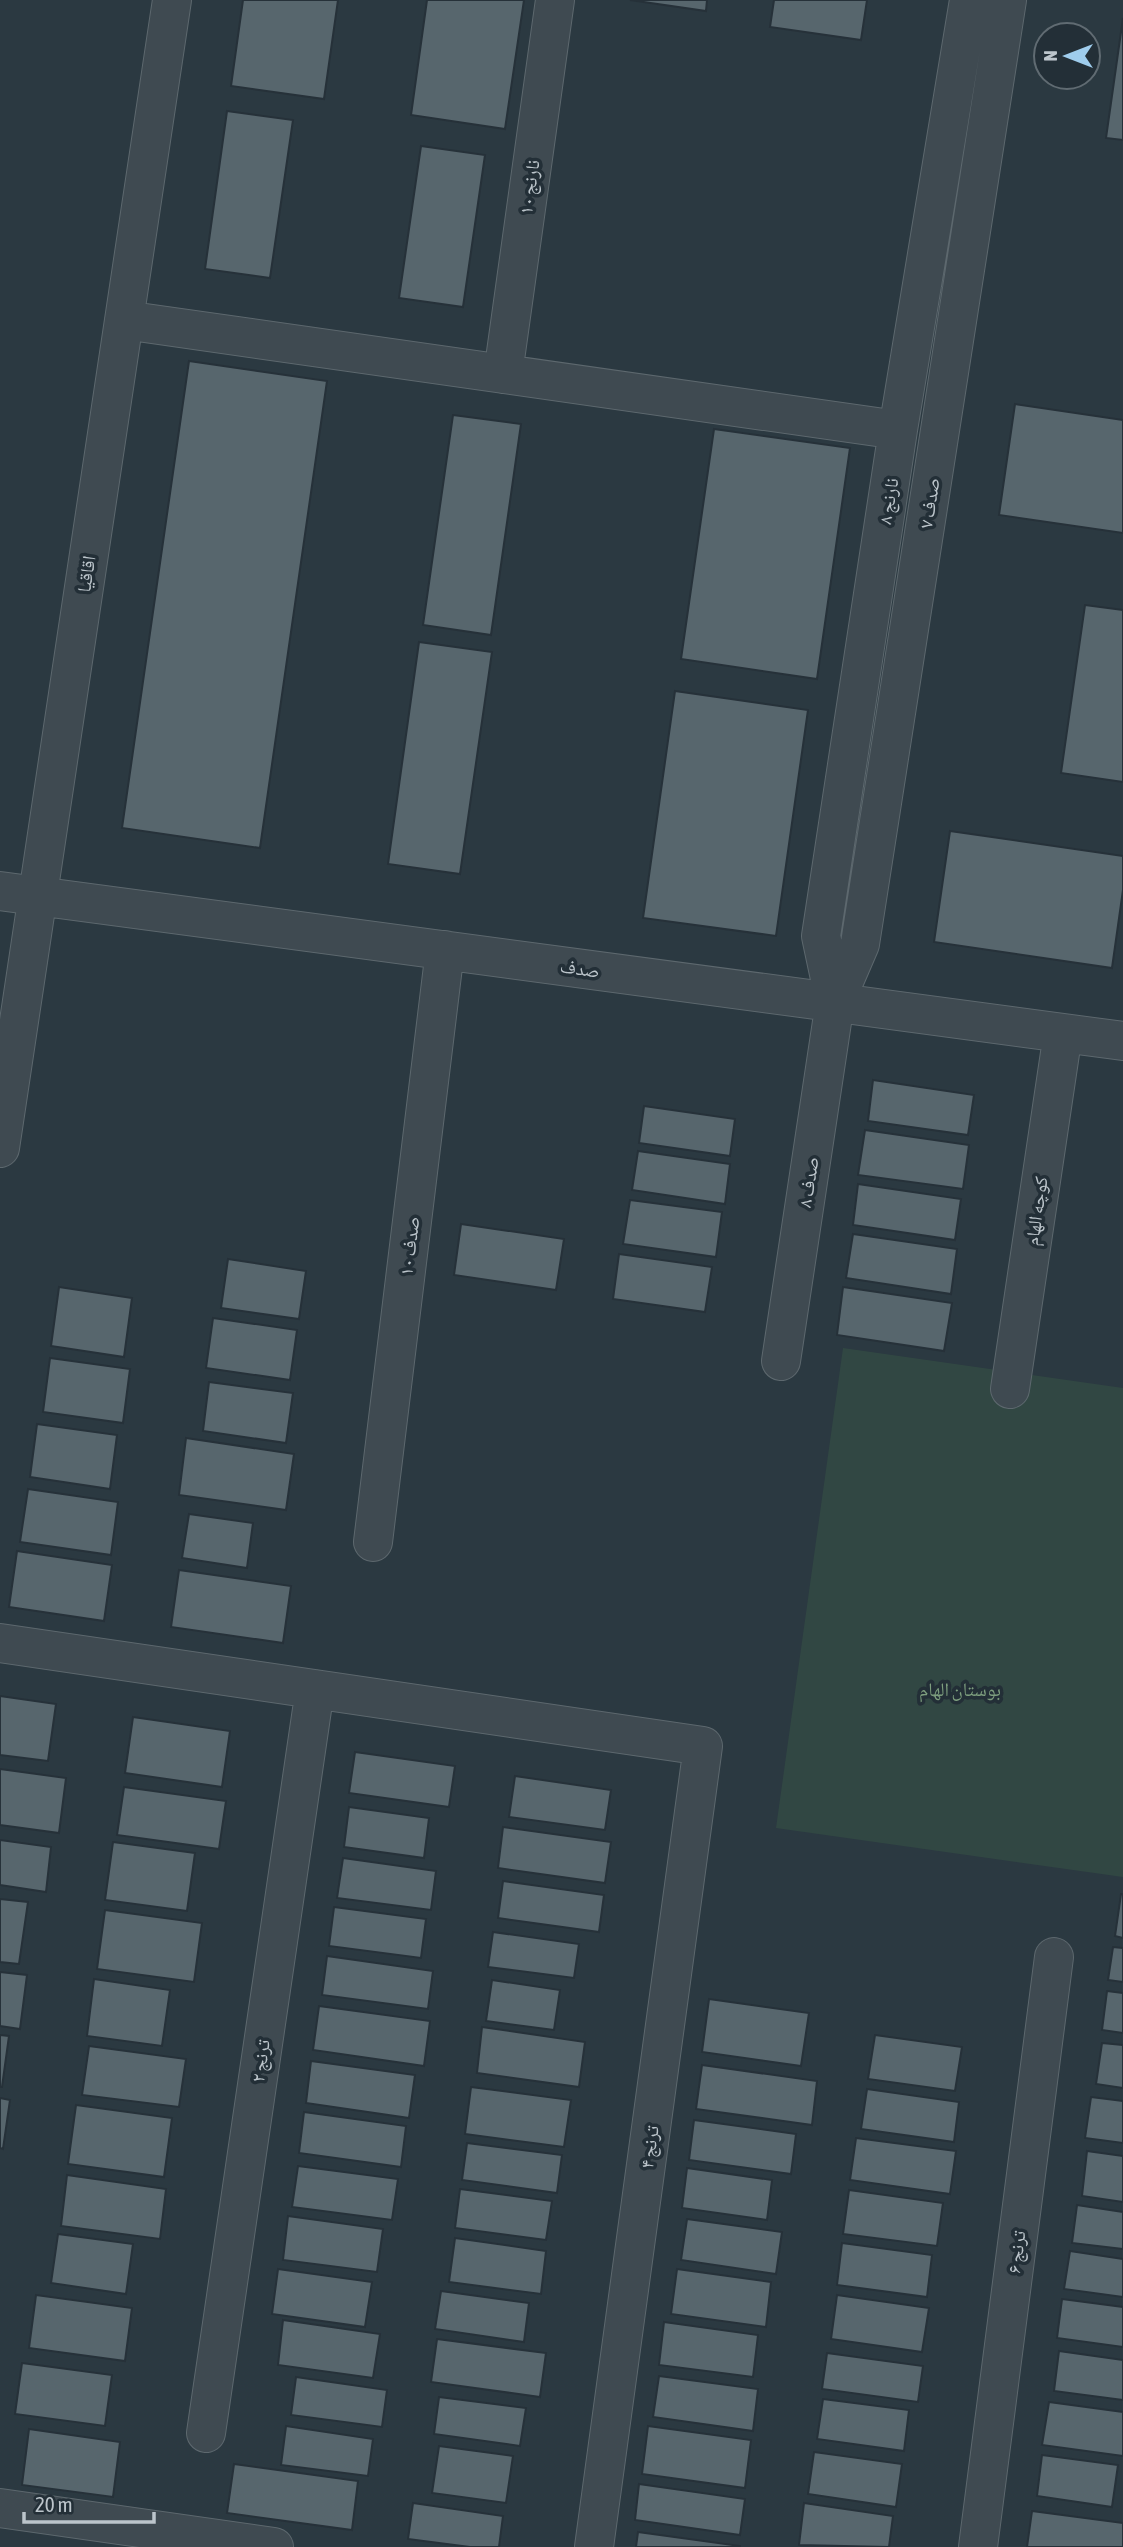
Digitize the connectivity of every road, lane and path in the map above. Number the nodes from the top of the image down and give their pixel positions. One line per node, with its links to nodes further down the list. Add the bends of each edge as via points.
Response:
1 (172, 0): 5 (street, اقاقیا)
2 (555, 0): 6 (street, نارنج ۱۰)
3 (969, 0): 7 (street, نارنج ۸)
4 (1007, 0): 11 (street, صدف ۷, via 860,944)
5 (124, 320): 6 (street); 9 (street, اقاقیا)
6 (503, 374): 7 (street)
7 (898, 430): 11 (street, نارنج ۸, via 821,936)
8 (0, 891): 9 (street, صدف)
9 (38, 896): 10 (street, صدف); 14 (street, اقاقیا)
10 (445, 950): 11 (street, صدف); 17 (street, صدف ۱۰)
11 (835, 1002): 12 (street, صدف); 15 (street, صدف ۸)
12 (1063, 1033): 13 (street, صدف); 16 (street, کوچه الهام)
13 (1123, 1041)
14 (0, 1149)
15 (781, 1361)
16 (1010, 1389)
17 (373, 1542)
18 (0, 1643): 19 (street)
19 (315, 1689): 21 (street, ترنج ۲); 24 (street, ترنج ۴, via 703,1746)
20 (1054, 1957): 25 (street, ترنج ۶)
21 (206, 2433)
22 (0, 2508): 23 (street)
23 (274, 2547)
24 (594, 2547)
25 (978, 2547)

